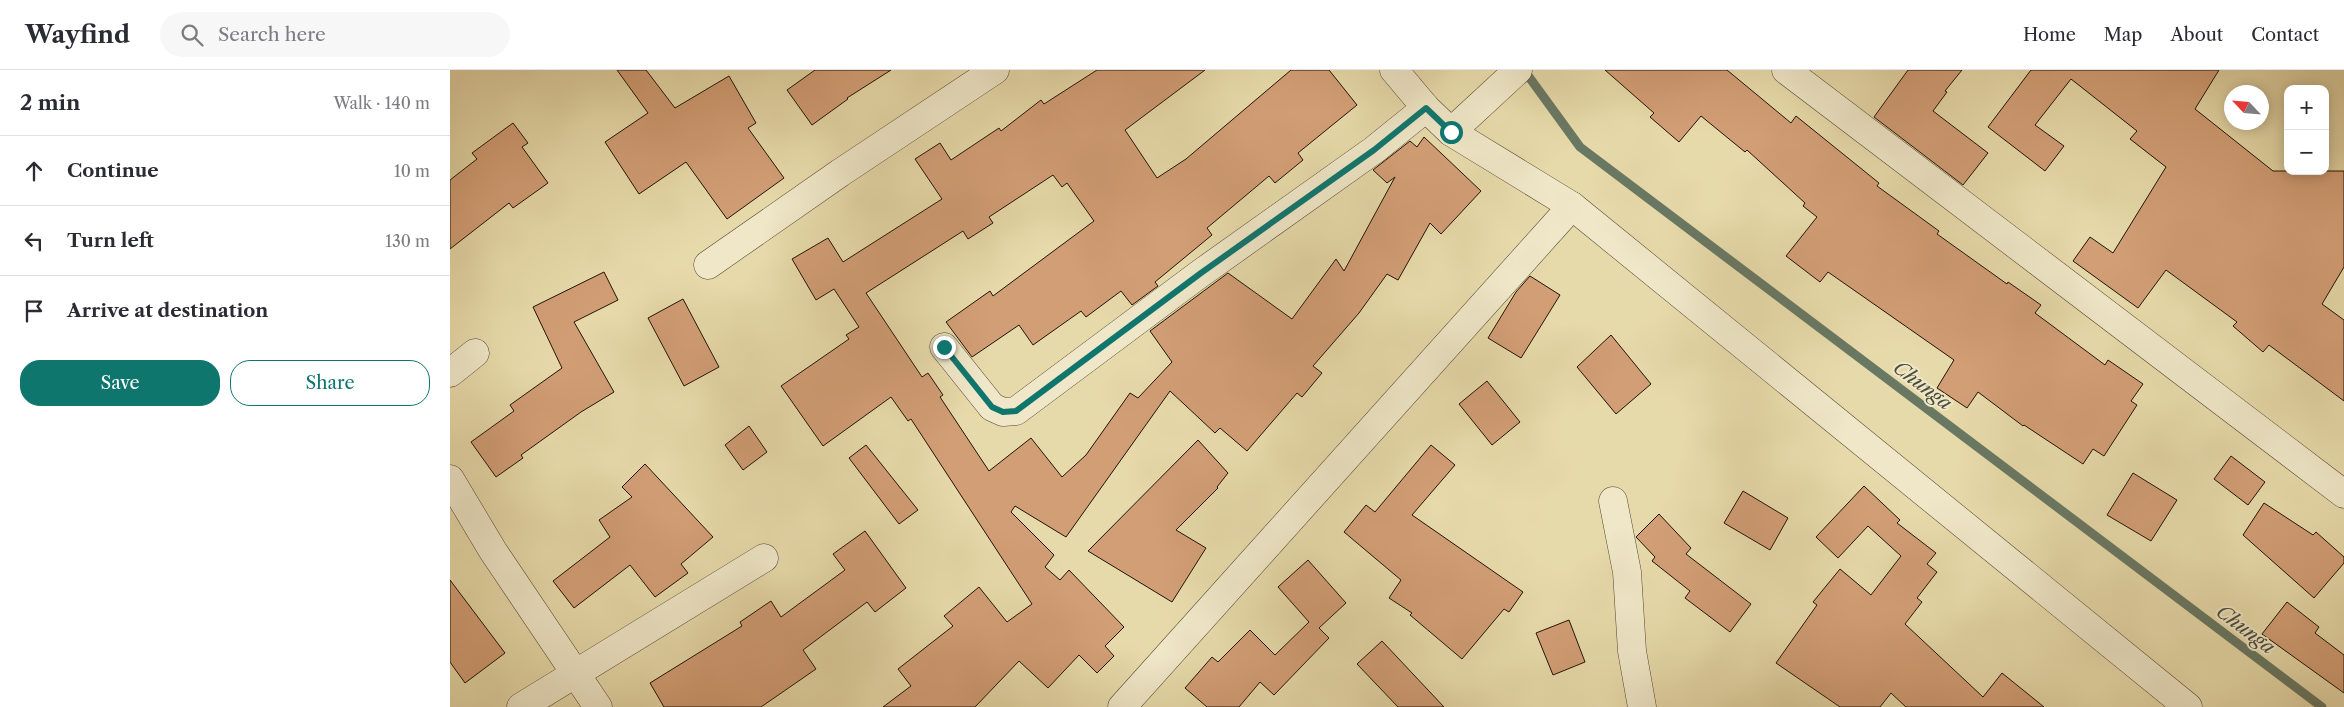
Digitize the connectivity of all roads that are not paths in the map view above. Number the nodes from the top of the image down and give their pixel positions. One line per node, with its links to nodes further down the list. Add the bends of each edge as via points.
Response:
1 (995, 70): 8 (street)
2 (1394, 70): 5 (street)
3 (1786, 70): 13 (street)
4 (1513, 75): 6 (street)
5 (1426, 108): 6 (street); 9 (street, via 1374,150 1201,273 1016,411 1003,412 992,407)
6 (1451, 132): 7 (street)
7 (1572, 206): 19 (street); 21 (street)
8 (708, 265)
9 (944, 347)
10 (475, 353): 11 (street)
11 (450, 373)
12 (450, 479): 16 (street, via 493,551)
13 (2344, 494)
14 (1613, 502): 20 (street, via 1627,572 1632,651)
15 (764, 558): 16 (street)
16 (576, 673): 17 (street); 18 (street)
17 (521, 707)
18 (598, 707)
19 (1122, 707)
20 (1642, 707)
21 (2188, 707)

